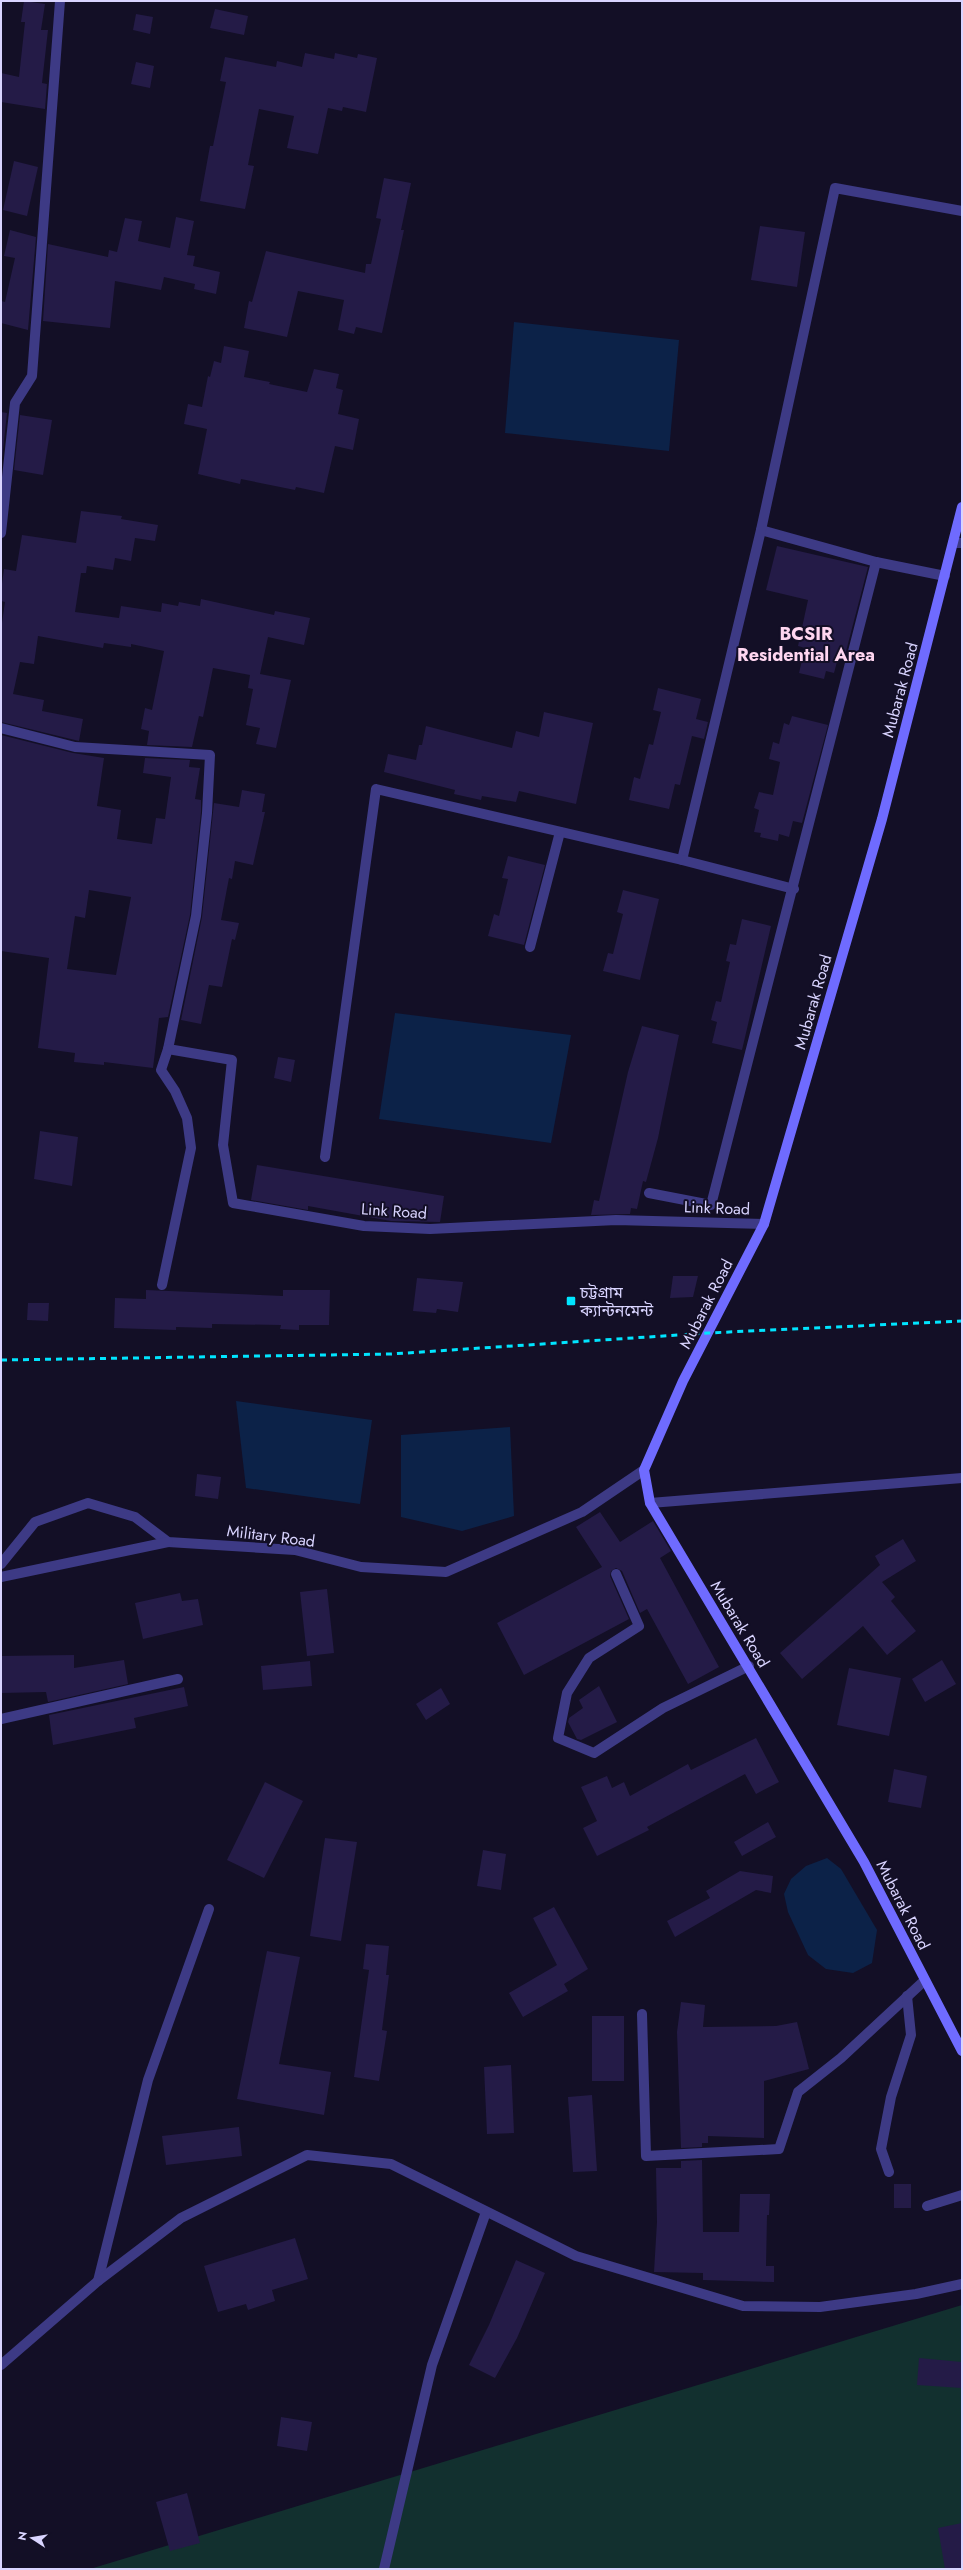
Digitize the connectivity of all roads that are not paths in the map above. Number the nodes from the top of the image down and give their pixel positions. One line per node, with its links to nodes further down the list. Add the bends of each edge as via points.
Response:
1 (60, 1): 5 (street, via 32,376 15,403)
2 (962, 211): 4 (street, via 835,188)
3 (962, 507): 6 (street, Mubarak Road)
4 (761, 530): 7 (street); 11 (street)
5 (1, 534)
6 (958, 543): 8 (street, Mubarak Road)
7 (876, 562): 8 (street); 12 (street)
8 (945, 576): 17 (street, Mubarak Road, via 882,819)
9 (1, 728): 14 (street, via 75,747 210,755 196,916)
10 (560, 832): 11 (street); 13 (street); 15 (street, via 376,789)
11 (682, 860): 12 (street)
12 (794, 889): 16 (street, via 711,1205)
13 (530, 947)
14 (168, 1049): 17 (street, Link Road, via 232,1060 223,1145 233,1203 364,1226 430,1229 616,1220); 18 (street, via 162,1070 176,1091 187,1118 191,1148)
15 (325, 1157)
16 (649, 1193)
17 (764, 1224): 19 (street, Mubarak Road, via 683,1381)
18 (162, 1285)
19 (644, 1470): 21 (street, Mubarak Road); 22 (street, Military Road, via 582,1512 446,1572 361,1566 295,1550)
20 (962, 1478): 21 (street)
21 (650, 1503): 26 (street, Mubarak Road)
22 (168, 1542): 23 (street, via 135,1516 88,1503 35,1522); 25 (street, Military Road)
23 (1, 1564)
24 (616, 1574): 26 (street, via 639,1626 589,1658 567,1693 558,1738 594,1753 663,1708)
25 (1, 1577)
26 (749, 1666): 30 (street, Mubarak Road, via 864,1862)
27 (178, 1679): 28 (street)
28 (1, 1719)
29 (209, 1909): 38 (street, via 148,2080)
30 (924, 1981): 31 (street); 33 (street, Mubarak Road)
31 (907, 1996): 32 (street, via 841,2058 798,2092 779,2149 646,2156); 34 (street, via 911,2035 891,2097 881,2149)
32 (642, 2014)
33 (962, 2051)
34 (889, 2172)
35 (962, 2195): 36 (street)
36 (926, 2206)
37 (486, 2212): 38 (street, via 390,2164 307,2155 181,2218); 39 (street, via 576,2256 743,2306 820,2307 916,2294); 41 (street, via 432,2365)
38 (98, 2281): 40 (street)
39 (962, 2284)
40 (1, 2365)
41 (384, 2569)

